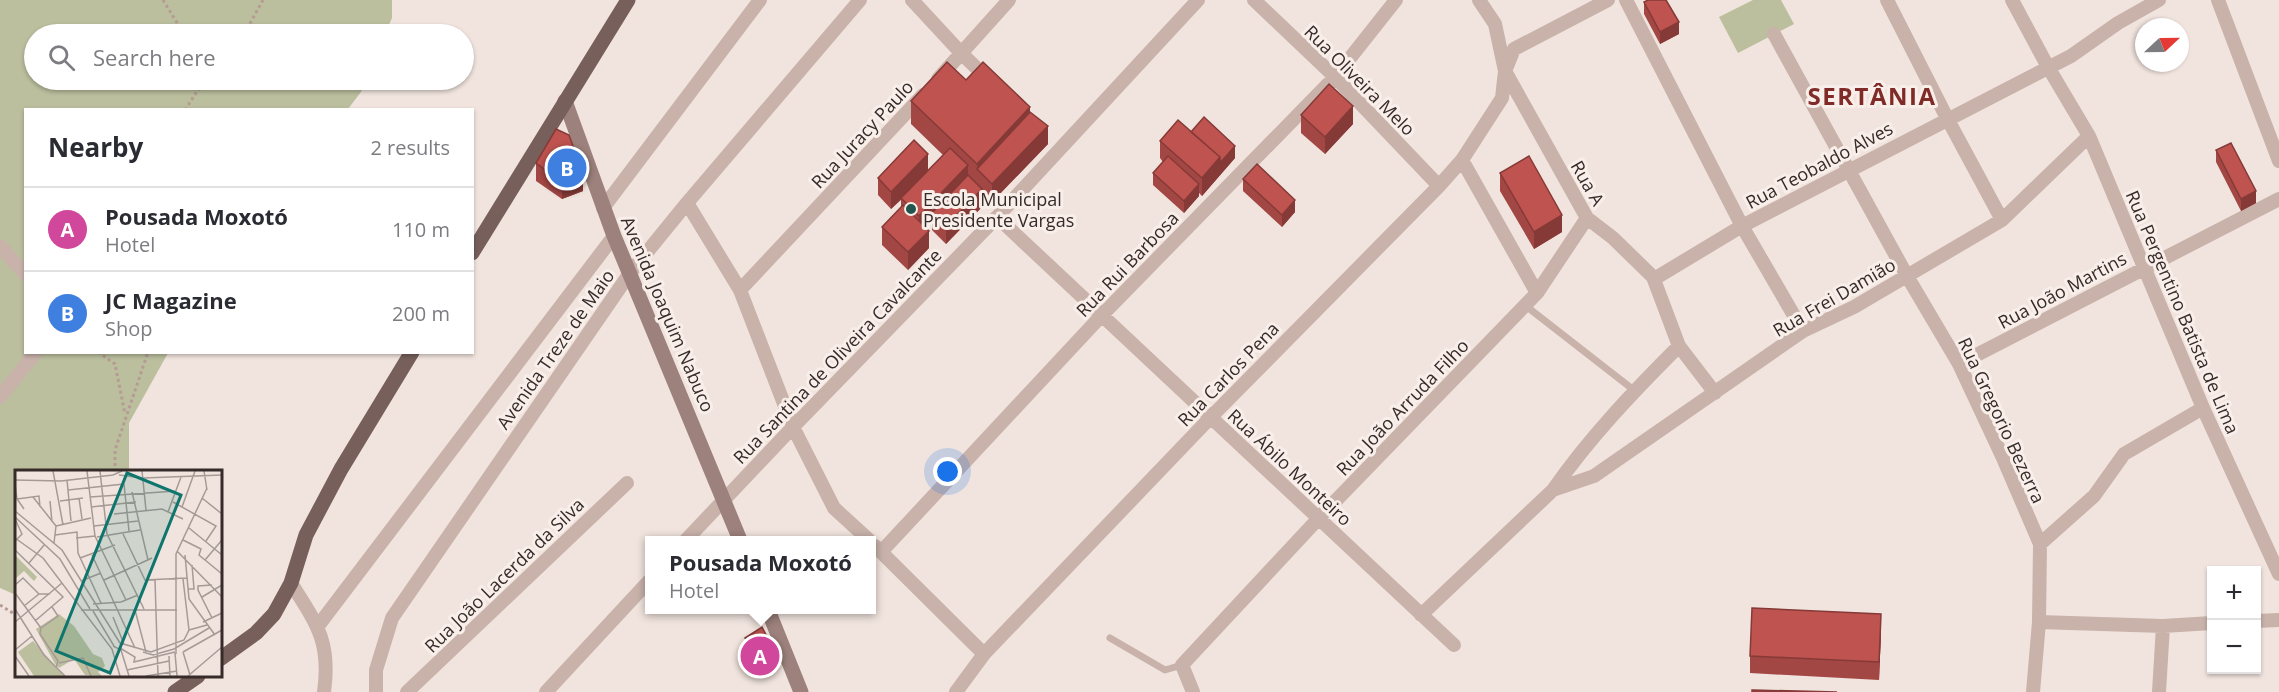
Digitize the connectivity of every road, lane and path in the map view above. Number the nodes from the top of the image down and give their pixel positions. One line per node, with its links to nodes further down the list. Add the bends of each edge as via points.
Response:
1 (163, 0): 19 (path)
2 (263, 0): 20 (path)
3 (628, 0): 28 (main road)
4 (760, 0): 38 (street)
5 (860, 0): 37 (street, Avenida Treze de Maio)
6 (912, 0): 22 (street)
7 (1009, 0): 22 (street, Rua Juracy Paulo)
8 (1198, 0): 39 (street, Rua Santina de Oliveira Cavalcante, via 1057,144)
9 (1254, 0): 25 (street, Rua Oliveira Melo)
10 (1396, 0): 25 (street, Rua Rui Barbosa)
11 (1479, 0): 24 (street, Rua A, via 1495,24)
12 (1608, 0): 24 (street, via 1514,50)
13 (1626, 0): 42 (street)
14 (1887, 0): 30 (street)
15 (2013, 0): 23 (street, Rua Pergentino Batista de Lima)
16 (2159, 0): 18 (street, Rua Teobaldo Alves)
17 (2218, 0): 33 (street)
18 (2142, 4): 23 (street, Rua Teobaldo Alves, via 2071,56)
19 (178, 24)
20 (250, 24)
21 (1774, 34): 34 (street, Rua Gregorio Bezerra)
22 (962, 54): 27 (street); 51 (street, Rua Juracy Paulo)
23 (2048, 67): 30 (street, Rua Teobaldo Alves); 31 (street, Rua Pergentino Batista de Lima)
24 (1505, 71): 32 (street, Rua Carlos Pena, via 1502,98); 40 (street, Rua A)
25 (1335, 77): 35 (street, Rua Oliveira Melo); 54 (street, Rua Rui Barbosa)
26 (198, 90): 29 (path)
27 (1003, 93)
28 (565, 101): 38 (main road, Avenida Joaquim Nabuco); 45 (main road)
29 (186, 108)
30 (1947, 118): 34 (street, Rua Teobaldo Alves); 41 (street)
31 (2089, 136): 41 (street, Rua Frei Damião); 46 (street, Rua Pergentino Batista de Lima)
32 (1462, 160): 35 (street, Rua Carlos Pena); 52 (street)
33 (2279, 161)
34 (1848, 170): 42 (street, Rua Teobaldo Alves); 49 (street, Rua Gregorio Bezerra)
35 (1439, 186): 67 (street, Rua Carlos Pena)
36 (2279, 199): 46 (street, Rua João Martins)
37 (687, 203): 48 (street, Avenida Treze de Maio); 51 (street)
38 (603, 208): 43 (main road, Avenida Joaquim Nabuco)
39 (997, 217): 54 (street, Rua Ábilo Monteiro); 68 (street, Rua Santina de Oliveira Cavalcante)
40 (1587, 218): 50 (street, Rua A); 52 (street, Rua João Arruda Filho)
41 (2002, 220): 49 (street, Rua Frei Damião)
42 (1742, 226): 50 (street, Rua Teobaldo Alves); 55 (street)
43 (614, 236): 48 (main road, Avenida Joaquim Nabuco); 91 (street, Avenida Treze de Maio)
44 (0, 246): 47 (street)
45 (474, 250)
46 (2143, 268): 61 (street, Rua João Martins); 65 (street, Rua Pergentino Batista de Lima)
47 (24, 273)
48 (630, 273): 72 (main road, Avenida Joaquim Nabuco); 101 (street, Avenida Treze de Maio, via 392,618 376,670)
49 (1907, 276): 55 (street, Rua Frei Damião); 61 (street, Rua Gregorio Bezerra)
50 (1654, 279): 56 (street, Rua A)
51 (740, 290): 68 (street)
52 (1537, 293): 53 (street, Rua João Arruda Filho)
53 (1526, 306): 62 (lane); 73 (street, Rua João Arruda Filho)
54 (1102, 315): 67 (street, Rua Ábilo Monteiro); 77 (street, Rua Rui Barbosa)
55 (1803, 331): 63 (street, Rua Frei Damião)
56 (1679, 346): 62 (street, Rua Frei Damião); 63 (street, Rua A)
57 (34, 354): 64 (street)
58 (101, 354): 66 (path, via 115,364)
59 (147, 354): 66 (path)
60 (411, 354): 81 (main road, via 306,535)
61 (1959, 364): 78 (street, Rua Gregorio Bezerra)
62 (1635, 392): 71 (street, Rua Frei Damião, via 1575,458)
63 (1715, 393): 71 (street, Rua Frei Damião, via 1594,476)
64 (0, 397)
65 (2203, 408): 78 (street, via 2124,454 2094,496); 80 (street, Rua Pergentino Batista de Lima)
66 (125, 415): 69 (path, via 115,450)
67 (1210, 418): 73 (street, Rua Ábilo Monteiro); 95 (street, Rua Carlos Pena)
68 (793, 427): 72 (street, Rua Santina de Oliveira Cavalcante); 76 (street, via 834,507)
69 (115, 470)
70 (627, 483): 102 (street, Rua João Lacerda da Silva)
71 (1553, 490): 86 (street, Rua Frei Damião)
72 (724, 500): 74 (street, Rua Santina de Oliveira Cavalcante); 75 (main road, Avenida Joaquim Nabuco)
73 (1318, 519): 86 (street, Rua Ábilo Monteiro); 97 (street, Rua João Arruda Filho)
74 (690, 536)
75 (738, 536)
76 (865, 536)
77 (876, 543)
78 (2040, 544): 89 (street, Rua Gregorio Bezerra)
79 (876, 547): 95 (street)
80 (2279, 574)
81 (291, 583): 91 (street); 96 (main road, via 274,614 256,633)
82 (645, 585): 103 (street)
83 (0, 605): 84 (path)
84 (15, 614)
85 (770, 614): 104 (main road)
86 (1421, 615): 94 (street, Rua Ábilo Monteiro)
87 (2279, 620): 88 (street)
88 (2261, 621)
89 (2039, 622): 92 (street); 107 (street, Rua Gregorio Bezerra)
90 (2207, 623): 92 (street)
91 (318, 626): 100 (street, via 326,655)
92 (2163, 626): 108 (street)
93 (1110, 638): 97 (lane, via 1165,670)
94 (1454, 645)
95 (984, 654): 105 (street, Rua Carlos Pena)
96 (222, 658)
97 (1182, 665): 106 (street)
98 (195, 677): 99 (main road)
99 (176, 692)
100 (324, 692)
101 (376, 692)
102 (407, 692)
103 (546, 692)
104 (801, 692)
105 (956, 692)
106 (1193, 692)
107 (2033, 692)
108 (2159, 692)

